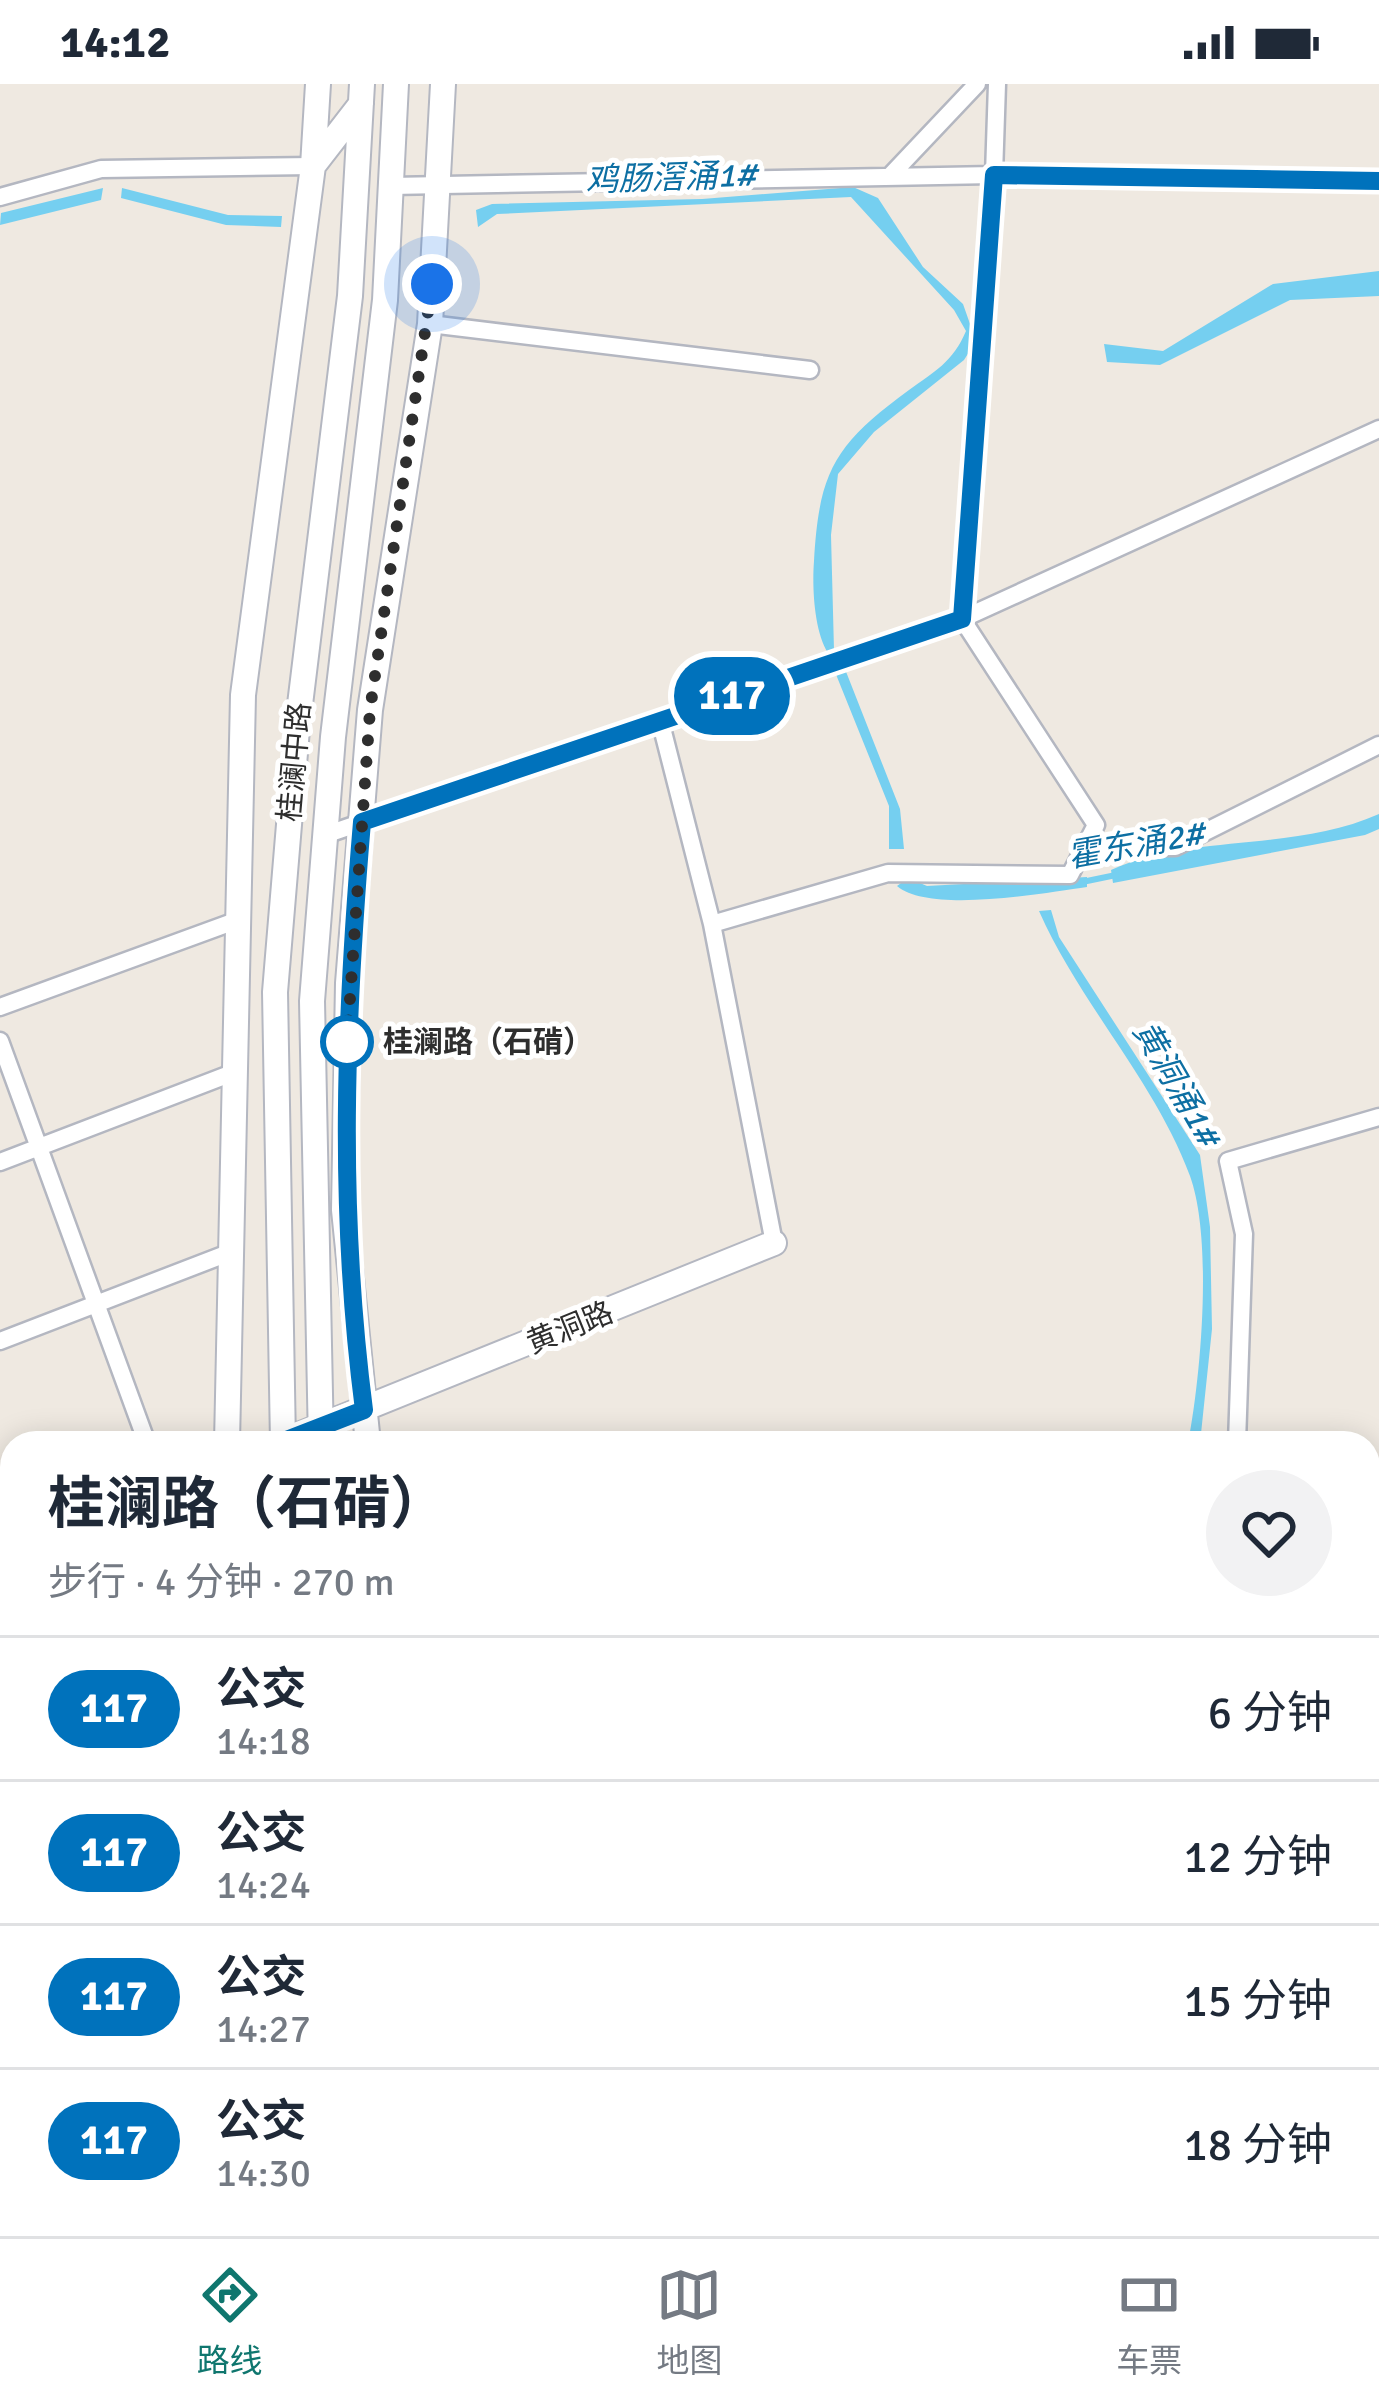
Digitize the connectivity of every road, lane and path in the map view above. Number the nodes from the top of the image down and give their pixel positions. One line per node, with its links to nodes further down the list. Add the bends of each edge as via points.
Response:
1 (317, 84): 7 (main road)
2 (396, 84): 12 (main road, 桂澜中路)
3 (443, 84): 11 (main road)
4 (977, 84): 9 (street)
5 (997, 84): 8 (street)
6 (362, 94): 7 (main road); 26 (main road, 桂澜中路, via 350,296 297,729)
7 (313, 166): 13 (street, via 101,169); 23 (main road, via 243,695)
8 (994, 175): 9 (street); 10 (street); 17 (street)
9 (890, 177): 11 (street)
10 (1379, 182)
11 (438, 184): 12 (street); 14 (main road)
12 (391, 186): 21 (main road, 桂澜中路, via 386,300)
13 (0, 197)
14 (430, 324): 15 (street); 20 (main road, via 370,710)
15 (810, 370)
16 (1379, 429): 17 (street)
17 (962, 619): 18 (street); 22 (street, via 1096,825)
18 (660, 720): 20 (street); 24 (street)
19 (1379, 745): 22 (street, via 1174,847)
20 (362, 822): 21 (street); 36 (main road, via 348,983 344,1210)
21 (325, 836): 40 (main road, 桂澜中路, via 312,1001)
22 (1084, 848): 24 (street, via 1070,875 888,873)
23 (238, 920): 25 (street); 26 (main road); 28 (main road)
24 (712, 925): 32 (street)
25 (0, 1007)
26 (275, 1013): 39 (main road, 桂澜中路)
27 (0, 1041): 30 (street)
28 (236, 1072): 30 (street); 33 (main road)
29 (1379, 1117): 43 (street, via 1228,1161 1244,1234)
30 (39, 1148): 31 (street); 34 (street)
31 (0, 1162)
32 (774, 1243): 36 (main road, 黄洞路)
33 (231, 1252): 34 (street); 38 (main road)
34 (96, 1304): 35 (street); 37 (street)
35 (0, 1341)
36 (364, 1410): 41 (main road, 黄洞路); 42 (main road)
37 (143, 1431)
38 (227, 1431)
39 (281, 1431)
40 (321, 1431)
41 (328, 1431)
42 (367, 1431)
43 (1237, 1431)

